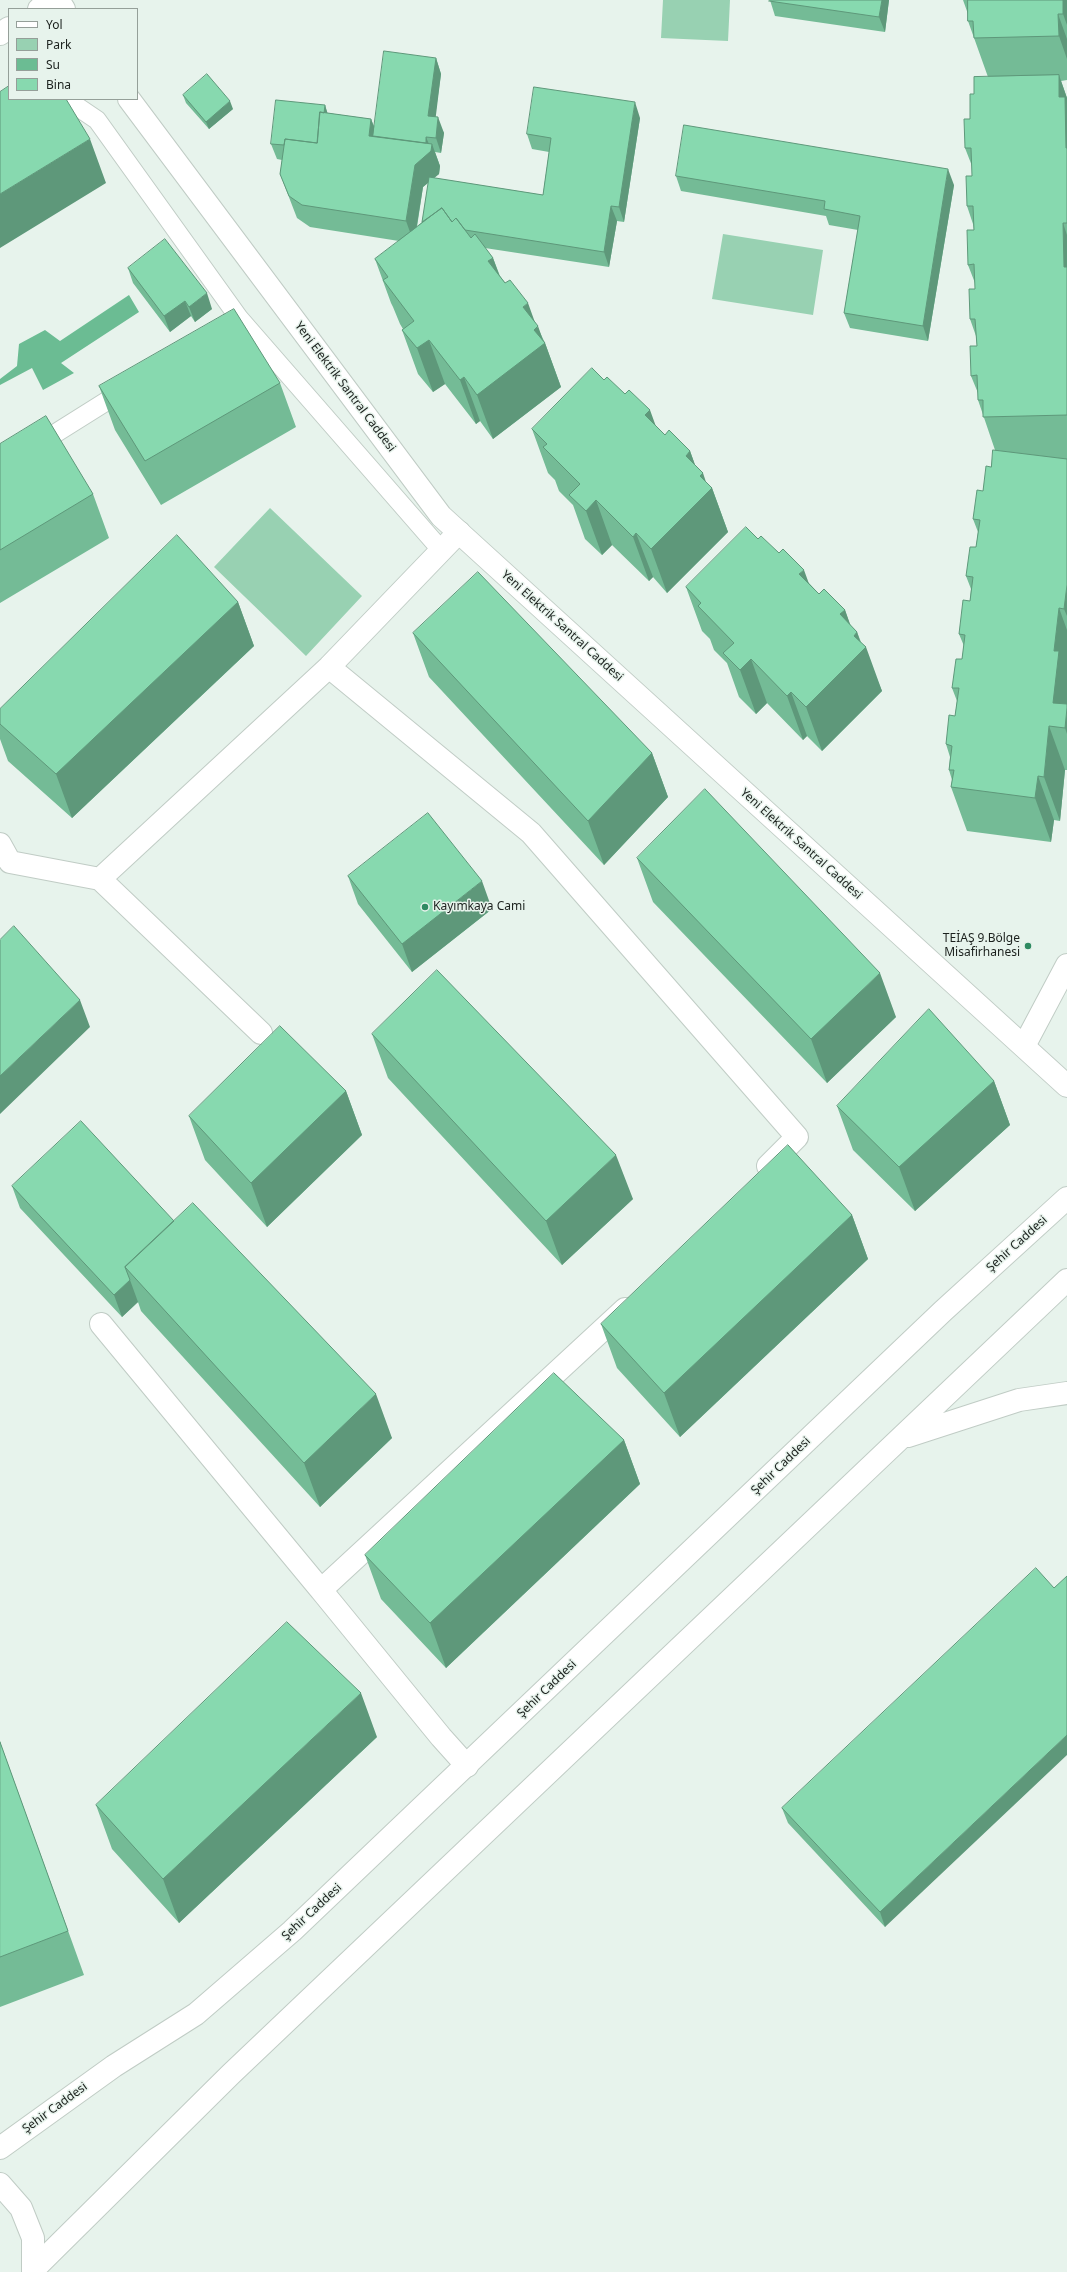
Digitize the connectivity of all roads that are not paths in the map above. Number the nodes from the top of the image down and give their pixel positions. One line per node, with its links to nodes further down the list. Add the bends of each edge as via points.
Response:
1 (53, 0): 2 (street)
2 (41, 8)
3 (68, 100): 8 (lane, via 98,120 232,322)
4 (130, 100): 7 (street, Yeni Elektrik Santral Caddesi, via 441,516)
5 (139, 380): 6 (lane)
6 (0, 468)
7 (459, 532): 8 (street); 14 (street, Yeni Elektrik Santral Caddesi)
8 (442, 551): 9 (street)
9 (329, 667): 11 (street); 16 (street, via 531,833 797,1137)
10 (3, 859): 11 (street)
11 (100, 879): 13 (street)
12 (1067, 965): 14 (street)
13 (261, 1033)
14 (1024, 1046): 15 (street, Yeni Elektrik Santral Caddesi)
15 (1067, 1086)
16 (752, 1182)
17 (1067, 1198): 24 (street, Şehir Caddesi, via 943,1311)
18 (1067, 1280): 22 (street)
19 (640, 1293): 23 (street)
20 (101, 1324): 23 (street)
21 (1067, 1393): 22 (street, via 1018,1400)
22 (901, 1439): 27 (street, via 863,1472 236,2069)
23 (321, 1590): 24 (street)
24 (467, 1766): 25 (street, Şehir Caddesi, via 292,1931 196,2014 114,2066)
25 (0, 2148)
26 (0, 2184): 27 (street, via 21,2208 33,2238)
27 (34, 2271)

